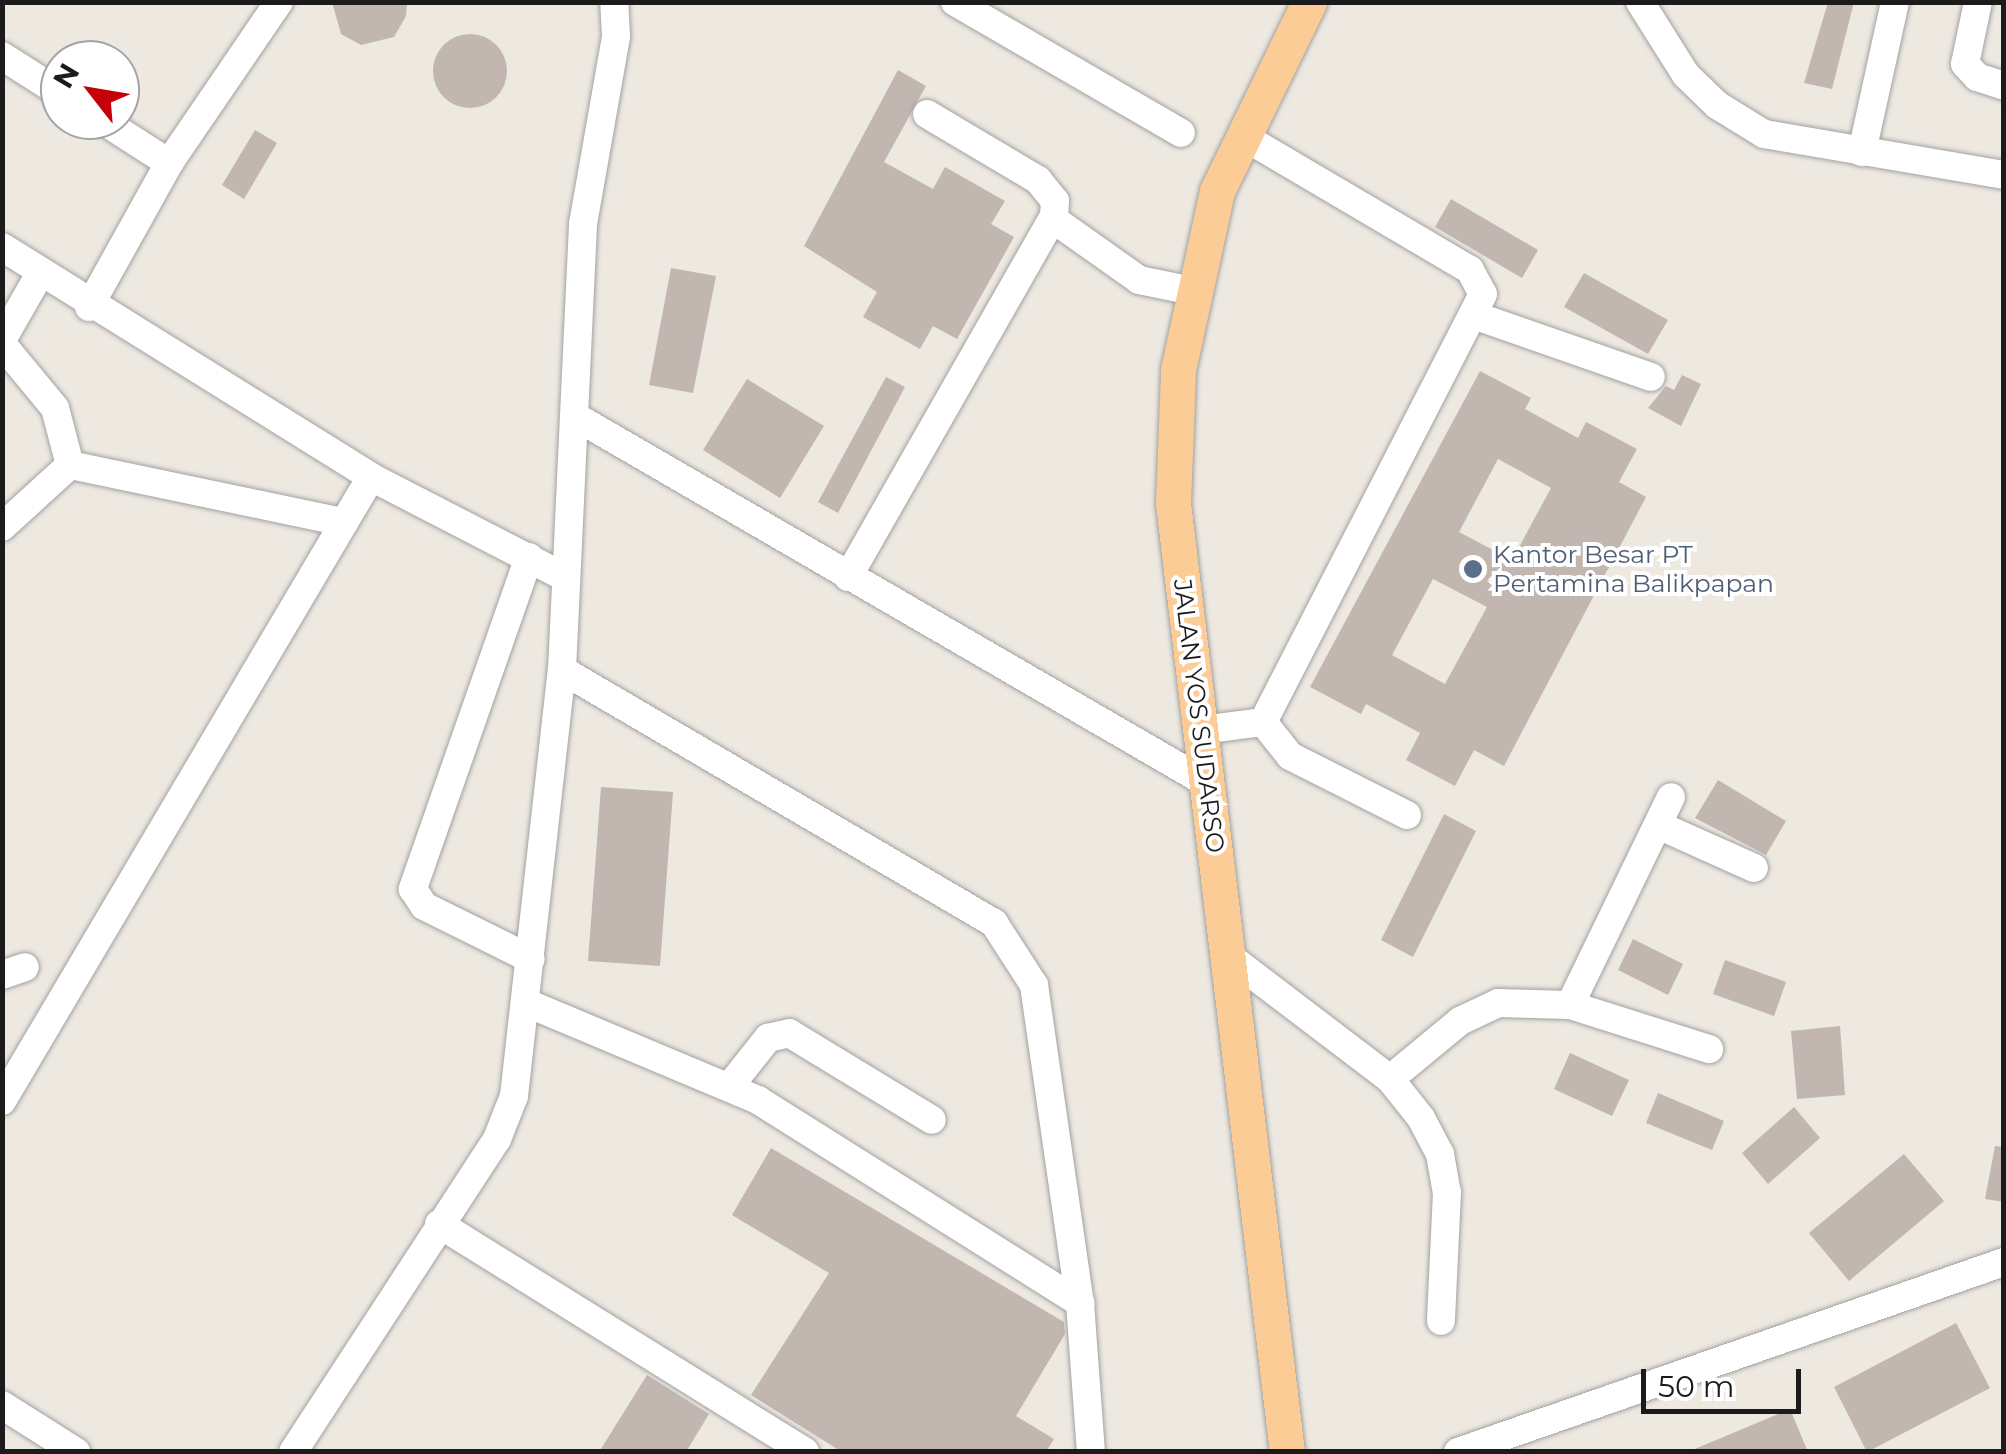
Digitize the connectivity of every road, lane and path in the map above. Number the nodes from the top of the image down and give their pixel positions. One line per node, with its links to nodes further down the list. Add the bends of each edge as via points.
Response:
1 (279, 2): 16 (street)
2 (614, 2): 26 (street, via 616,36 583,224)
3 (955, 2): 12 (street)
4 (1309, 2): 13 (main road, JALAN YOS SUDARSO)
5 (1640, 2): 15 (street, via 1686,75 1718,105 1764,134)
6 (1896, 2): 15 (street)
7 (1978, 2): 10 (street, via 1966,64 1978,77)
8 (2, 56): 9 (street)
9 (40, 80)
10 (2004, 86)
11 (927, 114): 18 (street, via 1038,180 1055,201)
12 (1180, 133)
13 (1246, 138): 21 (main road, JALAN YOS SUDARSO, via 1217,192); 23 (street, via 1470,270 1483,294)
14 (133, 140): 16 (street)
15 (1862, 152): 17 (street)
16 (168, 163): 22 (street)
17 (2004, 175)
18 (1052, 220): 21 (street, via 1139,280); 33 (street)
19 (2, 247): 20 (street)
20 (41, 272): 22 (street); 24 (street)
21 (1193, 291): 36 (main road, JALAN YOS SUDARSO, via 1178,370 1173,503)
22 (90, 307): 28 (street)
23 (1476, 316): 25 (street); 35 (street)
24 (2, 342): 27 (street, via 55,408)
25 (1650, 377)
26 (576, 417): 32 (street); 33 (street)
27 (70, 466): 29 (street); 30 (street)
28 (371, 477): 29 (street); 31 (street)
29 (344, 522): 49 (street)
30 (2, 527)
31 (529, 557): 32 (street); 42 (street, via 413,889 424,906)
32 (564, 576): 34 (street)
33 (848, 576): 37 (street)
34 (562, 670): 42 (street); 53 (street, via 994,923 1034,985)
35 (1262, 722): 36 (street); 39 (street, via 1290,756)
36 (1201, 730): 37 (main road, JALAN YOS SUDARSO)
37 (1207, 783): 43 (main road, JALAN YOS SUDARSO)
38 (1671, 797): 40 (street)
39 (1406, 815)
40 (1658, 824): 41 (street); 45 (street)
41 (1754, 868)
42 (532, 958): 44 (street)
43 (1231, 958): 47 (street); 60 (main road, JALAN YOS SUDARSO)
44 (527, 1003): 48 (street); 51 (street, via 506,1121)
45 (1570, 1006): 46 (street); 47 (street, via 1498,1003 1460,1021)
46 (1709, 1049)
47 (1390, 1079): 54 (street, via 1440,1154 1450,1242)
48 (729, 1087): 50 (street, via 768,1038 790,1032); 53 (street)
49 (2, 1101)
50 (932, 1120)
51 (440, 1224): 57 (street); 58 (street)
52 (2004, 1262): 61 (street)
53 (1080, 1303): 59 (street)
54 (1441, 1320)
55 (2, 1405): 56 (street)
56 (76, 1452)
57 (293, 1452)
58 (805, 1452)
59 (1092, 1452)
60 (1287, 1452)
61 (1458, 1452)

